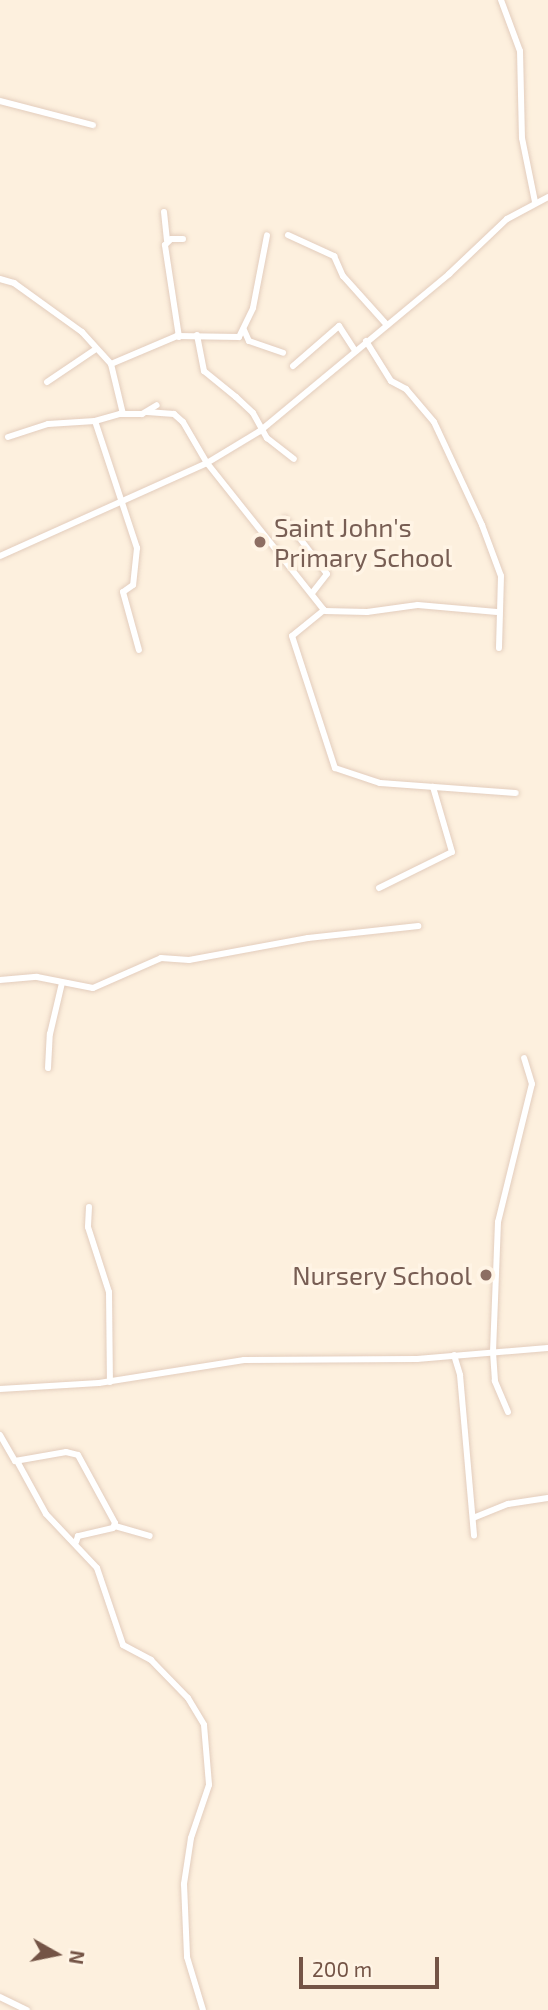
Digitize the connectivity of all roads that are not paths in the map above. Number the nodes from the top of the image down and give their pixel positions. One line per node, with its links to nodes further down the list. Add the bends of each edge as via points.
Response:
1 (501, 0): 5 (street, via 520,51 522,138)
2 (0, 101): 3 (street)
3 (93, 125)
4 (548, 197): 5 (street)
5 (536, 202): 12 (street, via 507,219)
6 (164, 212): 10 (street)
7 (288, 234): 12 (street, via 332,253 343,276)
8 (267, 235): 13 (street)
9 (183, 239): 10 (street)
10 (167, 240): 15 (street)
11 (0, 279): 17 (street, via 82,332)
12 (387, 325): 16 (street)
13 (244, 330): 14 (street, via 235,339); 19 (street, via 249,341)
14 (197, 335): 15 (street); 27 (street, via 204,371 236,397)
15 (179, 337): 20 (street)
16 (366, 341): 18 (street); 36 (street, via 391,380 406,389 434,422 499,569)
17 (96, 349): 20 (street); 22 (street)
18 (355, 351): 21 (street, via 339,326); 27 (street)
19 (283, 354)
20 (111, 364): 25 (street)
21 (293, 366)
22 (47, 382)
23 (157, 405): 24 (street)
24 (147, 412): 25 (street); 30 (street, via 174,414)
25 (123, 414): 26 (street)
26 (95, 421): 28 (street, via 48,424); 31 (street)
27 (263, 428): 29 (street, via 267,438); 30 (street)
28 (8, 437)
29 (294, 459)
30 (207, 463): 31 (street); 34 (street)
31 (123, 501): 33 (street); 38 (street, via 137,550 133,585 123,594)
32 (285, 519): 34 (street, via 327,574 327,580)
33 (0, 556)
34 (313, 592): 35 (street)
35 (325, 611): 36 (street, via 367,612 418,605); 39 (street, via 292,636 335,768 358,779)
36 (497, 612): 37 (street)
37 (499, 648)
38 (139, 650)
39 (433, 787): 40 (street); 41 (street, via 452,852)
40 (516, 793)
41 (379, 888)
42 (418, 926): 44 (street, via 308,937 189,960 161,958 93,988)
43 (0, 980): 44 (street, via 37,978)
44 (62, 983): 46 (street, via 50,1034)
45 (524, 1058): 49 (street, via 532,1084 498,1223)
46 (48, 1068)
47 (89, 1208): 51 (street, via 88,1227 109,1292)
48 (548, 1348): 49 (street)
49 (493, 1352): 50 (street); 53 (street, via 495,1381)
50 (454, 1355): 51 (street, via 244,1360); 57 (street, via 460,1376)
51 (110, 1382): 52 (street)
52 (0, 1389)
53 (508, 1412)
54 (0, 1436): 55 (street)
55 (17, 1461): 58 (street, via 76,1453); 61 (street, via 34,1498)
56 (548, 1498): 57 (street, via 508,1504)
57 (473, 1518): 59 (street)
58 (115, 1526): 60 (street); 61 (street, via 78,1536)
59 (474, 1535)
60 (150, 1536)
61 (76, 1542): 64 (street, via 97,1568 123,1645 151,1660 188,1698 207,1734 208,1793 191,1838 184,1884 187,1958)
62 (0, 1997): 63 (street)
63 (27, 2010)
64 (203, 2010)

